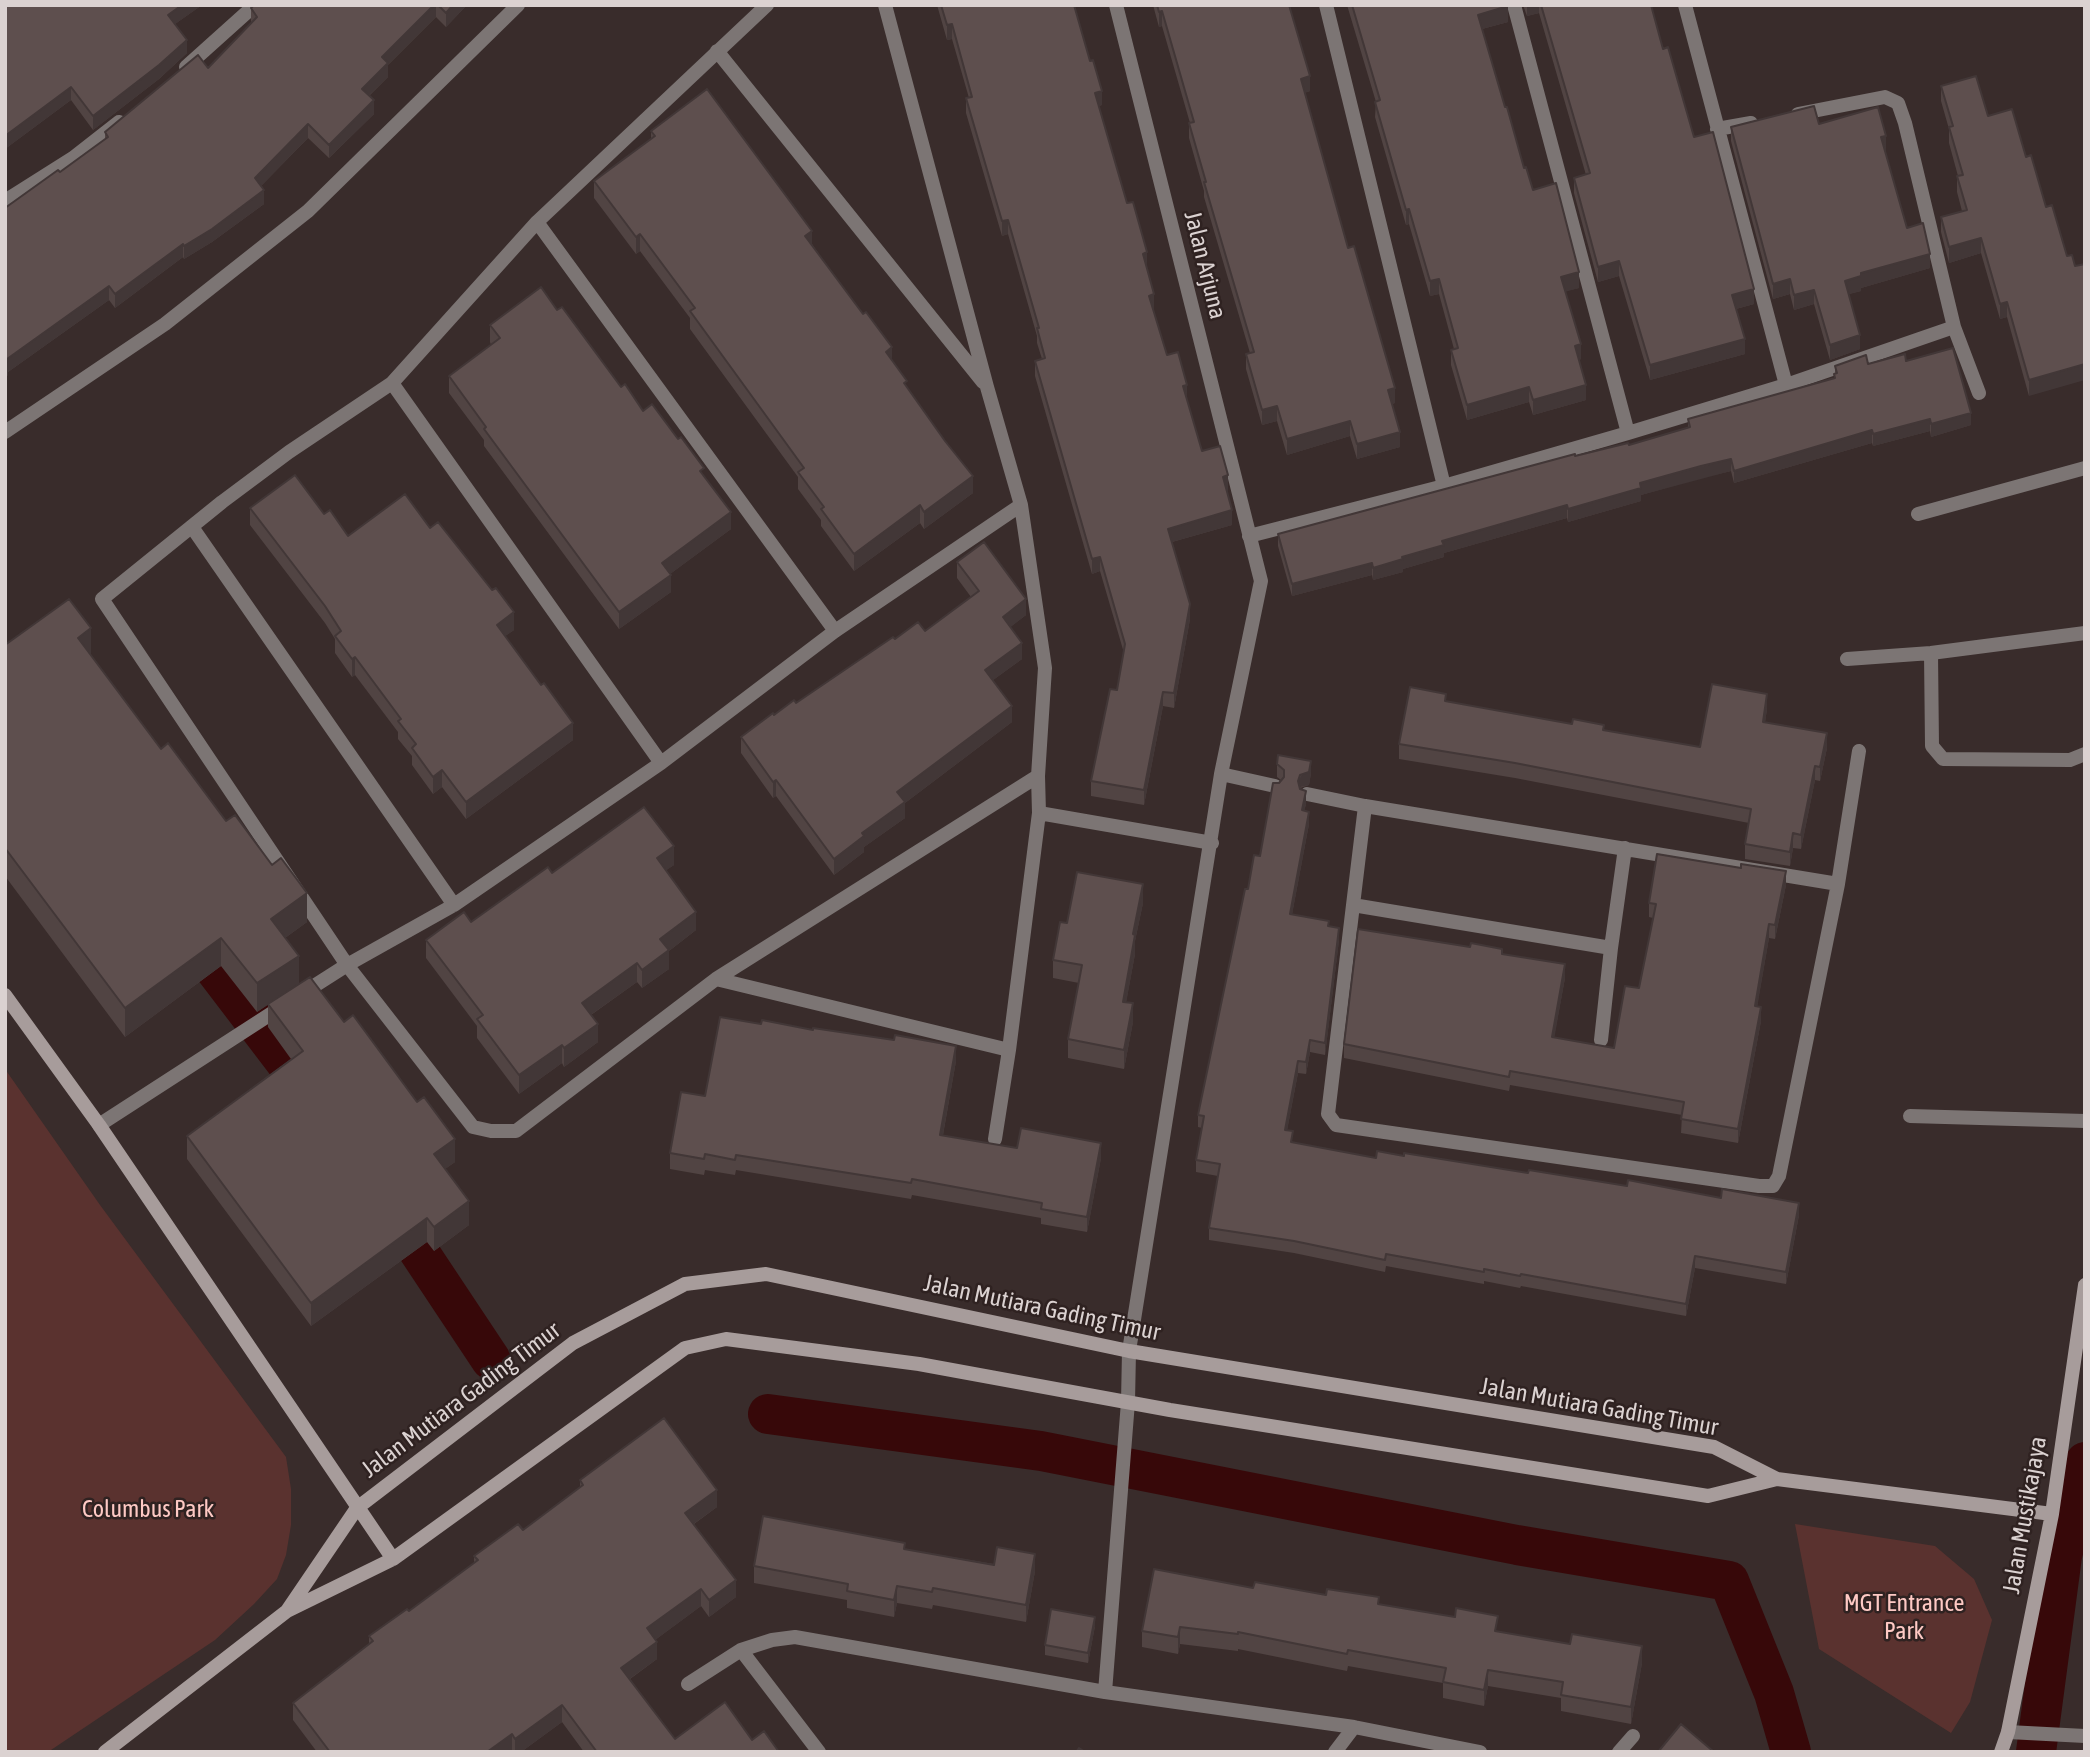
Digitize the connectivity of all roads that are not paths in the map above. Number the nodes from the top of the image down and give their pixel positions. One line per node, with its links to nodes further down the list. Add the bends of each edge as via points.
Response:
1 (255, 5): 10 (street)
2 (518, 5): 20 (street, via 308,211 164,324)
3 (767, 5): 9 (street)
4 (885, 5): 18 (street)
5 (1116, 5): 27 (street, Jalan Arjuna)
6 (1326, 5): 23 (street)
7 (1514, 5): 21 (street)
8 (1685, 5): 12 (street)
9 (717, 51): 14 (street); 18 (street)
10 (175, 77)
11 (134, 110): 13 (street, via 73,158)
12 (1717, 130): 15 (street, via 1885,97 1898,103); 17 (street)
13 (5, 201)
14 (537, 222): 16 (street); 28 (street)
15 (1954, 327): 17 (street); 19 (street)
16 (392, 383): 26 (street); 34 (street)
17 (1786, 385): 21 (street)
18 (987, 387): 24 (street)
19 (1979, 393)
20 (5, 432)
21 (1628, 433): 23 (street)
22 (2085, 468): 25 (street)
23 (1444, 486): 27 (street)
24 (1021, 505): 28 (street); 36 (street, via 1045,668)
25 (1918, 514)
26 (192, 527): 44 (street); 47 (street, via 102,598)
27 (1250, 536): 35 (street, Jalan Arjuna, via 1261,581)
28 (835, 631): 34 (street)
29 (2085, 633): 30 (street)
30 (1931, 653): 31 (street); 33 (street, via 1932,746 1943,759 2070,760)
31 (1847, 659)
32 (1859, 751): 43 (street)
33 (2085, 754)
34 (661, 763): 44 (street)
35 (1221, 774): 37 (street); 41 (street, Jalan Arjuna)
36 (1038, 776): 40 (street); 48 (street)
37 (1275, 786)
38 (1307, 794): 39 (street)
39 (1365, 806): 42 (street); 45 (street)
40 (1039, 813): 41 (street); 51 (street)
41 (1212, 843): 57 (street, Jalan Arjuna)
42 (1625, 848): 43 (street); 46 (street)
43 (1838, 884): 45 (street, via 1779,1176 1773,1185 1759,1186 1336,1125 1328,1114)
44 (454, 905): 47 (street)
45 (1353, 905): 46 (street)
46 (1611, 948): 50 (street)
47 (346, 965): 48 (street, via 473,1128 491,1131 516,1131); 54 (street)
48 (716, 979): 51 (street)
49 (5, 995): 54 (main road, Jalan Mutiara Gading Timur)
50 (1601, 1040)
51 (1009, 1050): 55 (street)
52 (1910, 1116): 53 (street)
53 (2085, 1121)
54 (99, 1125): 60 (main road, Jalan Mutiara Gading Timur)
55 (995, 1139)
56 (2085, 1285): 61 (main road, Jalan Mustikajaya)
57 (1129, 1351): 58 (street, Jalan Arjuna); 59 (main road, Jalan Mutiara Gading Timur, via 1714,1447); 60 (main road, Jalan Mutiara Gading Timur, via 766,1274 685,1284 573,1343)
58 (1128, 1402): 59 (main road, Jalan Mutiara Gading Timur, via 1708,1496); 62 (main road, Jalan Mutiara Gading Timur, via 919,1364 726,1339 685,1348); 66 (street, Jalan Arjuna)
59 (1777, 1479): 61 (main road, Jalan Mutiara Gading Timur)
60 (357, 1507): 62 (main road, Jalan Mutiara Gading Timur); 63 (main road, Jalan Mutiara Gading Timur)
61 (2052, 1514): 68 (main road, Jalan Mustikajaya)
62 (393, 1559): 63 (main road, Jalan Mutiara Gading Timur)
63 (287, 1611): 71 (main road, Jalan Mutiara Gading Timur)
64 (741, 1650): 65 (street); 66 (street, via 795,1637); 72 (street)
65 (688, 1684)
66 (1105, 1692): 67 (street)
67 (1354, 1727): 73 (street); 74 (street)
68 (2008, 1732): 70 (street); 76 (main road, Jalan Mustikajaya)
69 (1633, 1736): 75 (street)
70 (2085, 1736)
71 (105, 1752)
72 (819, 1752)
73 (1335, 1752)
74 (1480, 1752)
75 (1619, 1752)
76 (2001, 1752)

